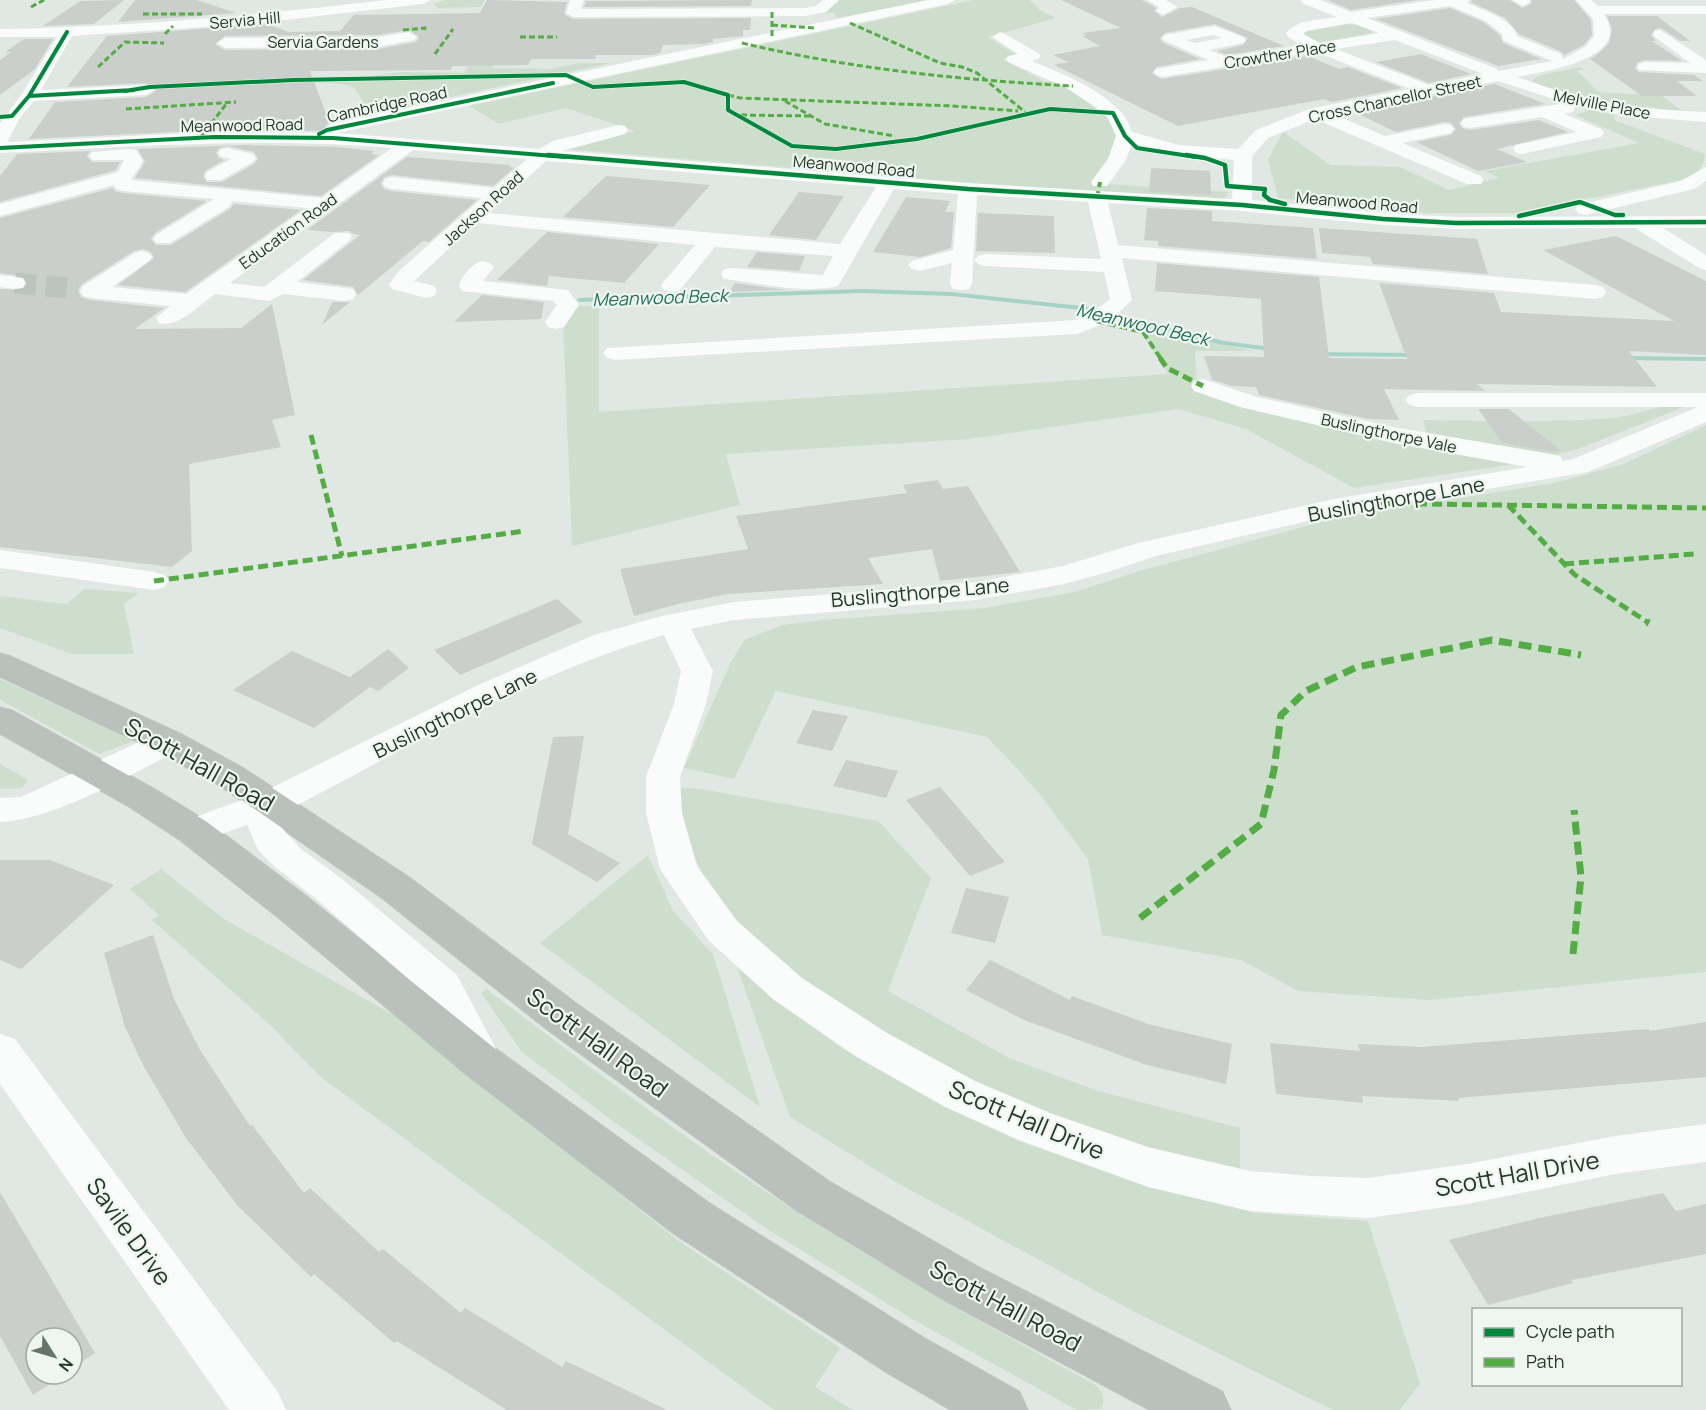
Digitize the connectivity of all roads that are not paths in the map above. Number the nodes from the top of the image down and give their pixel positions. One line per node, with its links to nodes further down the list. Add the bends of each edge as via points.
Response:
1 (327, 0): 12 (street, via 244,9)
2 (578, 0): 10 (street, via 573,13)
3 (832, 0): 10 (street, via 821,9 805,12)
4 (948, 0): 53 (street, Cambridge Road, via 327,130)
5 (1307, 0): 11 (street, Melville Place)
6 (419, 1): 12 (street, Servia Hill); 18 (street, via 427,12)
7 (1456, 1): 11 (street); 20 (street, via 1489,17 1510,33)
8 (1588, 5): 9 (street); 37 (street, Cross Chancellor Street, via 1604,27 1593,50 1569,62)
9 (1706, 10)
10 (693, 12): 13 (street)
11 (1353, 17): 17 (street, Melville Place); 24 (street, via 1295,30 1294,35)
12 (198, 24): 14 (street, Servia Hill)
13 (693, 31)
14 (67, 32): 15 (street, Servia Hill); 41 (street)
15 (0, 33)
16 (1660, 34): 25 (street)
17 (1398, 35): 24 (street, Crowther Place); 28 (street, Melville Place)
18 (409, 37): 27 (street, via 431,37); 31 (street, Servia Gardens, via 378,42 231,43)
19 (1000, 37): 52 (street, via 1033,56 1014,59 1071,84 1098,101 1116,116)
20 (1509, 38): 21 (street); 30 (street)
21 (1491, 41)
22 (1464, 46): 28 (street)
23 (1193, 48): 32 (street)
24 (1319, 48): 32 (street, Crowther Place); 40 (street)
25 (1680, 48): 26 (street); 35 (street)
26 (1706, 48)
27 (423, 50)
28 (1436, 50): 37 (street, Melville Place)
29 (1506, 57): 33 (street)
30 (1556, 57)
31 (217, 60)
32 (1225, 62): 36 (street, Crowther Place)
33 (1528, 65)
34 (1645, 67): 35 (street)
35 (1706, 67)
36 (1162, 72)
37 (1496, 74): 40 (street, Cross Chancellor Street); 42 (street, Melville Place)
38 (71, 84): 39 (street, via 124,82)
39 (133, 90): 41 (street); 45 (street)
40 (1427, 90): 44 (street, Cross Chancellor Street)
41 (29, 96): 47 (street)
42 (1587, 105): 43 (street); 48 (street, Melville Place, via 1636,113)
43 (1545, 112): 49 (street); 58 (street, via 1595,133)
44 (1315, 113): 54 (street); 60 (street, Cross Chancellor Street, via 1262,134)
45 (124, 114)
46 (243, 114): 57 (street, via 235,115)
47 (6, 117): 56 (street)
48 (1706, 117)
49 (1470, 123)
50 (1445, 129): 54 (street)
51 (619, 130): 59 (street, via 560,145)
52 (1125, 136): 60 (street, via 1179,150); 61 (street)
53 (313, 138): 55 (street, Meanwood Road); 57 (street, Meanwood Road)
54 (1382, 142): 65 (street)
55 (409, 144): 59 (street, Meanwood Road); 70 (street, Education Road)
56 (5, 145): 57 (street, Meanwood Road); 80 (street, via 5,161 130,154 134,161 125,176)
57 (226, 145): 64 (street, via 247,158)
58 (1522, 149)
59 (543, 154): 66 (street, Meanwood Road); 74 (street, Jackson Road)
60 (1243, 155): 78 (street)
61 (1117, 160): 62 (street); 72 (street)
62 (1197, 166)
63 (1706, 173): 83 (street, via 1687,185 1565,214)
64 (214, 176): 70 (street); 73 (street)
65 (1474, 180)
66 (889, 182): 71 (street, Meanwood Road); 89 (street)
67 (392, 183): 69 (street)
68 (123, 185): 73 (street)
69 (432, 187): 74 (street); 79 (street)
70 (348, 188): 77 (street, Education Road)
71 (968, 189): 72 (street, Meanwood Road); 90 (street)
72 (1099, 190): 78 (street, Meanwood Road); 92 (street)
73 (183, 191): 75 (street)
74 (499, 194): 82 (street, Jackson Road)
75 (227, 200): 77 (street); 87 (street)
76 (44, 204): 81 (street)
77 (326, 204): 100 (street, Education Road)
78 (1242, 205): 83 (street, Meanwood Road, via 1393,220)
79 (405, 206)
80 (0, 210)
81 (0, 218)
82 (472, 218): 88 (street); 94 (street, Jackson Road)
83 (1557, 222): 84 (street, Meanwood Road)
84 (1639, 222): 85 (street, Meanwood Road); 95 (street)
85 (1706, 222)
86 (342, 237): 101 (street)
87 (162, 240)
88 (710, 240): 89 (street); 99 (street)
89 (846, 251): 97 (street, via 830,281)
90 (963, 254): 96 (street); 98 (street)
91 (142, 257): 105 (street, via 83,290)
92 (1112, 258): 93 (street); 103 (street); 108 (street, via 1110,310 1077,327)
93 (985, 260)
94 (424, 261): 102 (street, Jackson Road, via 400,284); 107 (street, via 483,267 470,286 560,295 568,305)
95 (1706, 264)
96 (919, 265)
97 (732, 274)
98 (961, 284)
99 (672, 285)
100 (212, 287): 101 (street, via 269,294); 105 (street, Education Road)
101 (278, 287): 104 (street)
102 (426, 291)
103 (1595, 292)
104 (345, 294)
105 (190, 301): 106 (street, Education Road)
106 (167, 318)
107 (556, 322)
108 (615, 353)
109 (1203, 386): 113 (street, Buslingthorpe Vale, via 1233,400 1379,432 1491,454)
110 (1418, 400): 111 (street)
111 (1706, 400)
112 (1706, 414): 113 (street, Buslingthorpe Lane)
113 (1580, 466): 116 (street, Buslingthorpe Lane, via 1478,485 1326,502 1064,575 976,591 734,610)
114 (0, 559): 115 (street)
115 (154, 581)
116 (673, 623): 121 (street, Buslingthorpe Lane, via 605,642 490,692); 126 (street, Scott Hall Drive, via 696,671 690,704 663,777 664,813 679,869 723,931 788,989 872,1045 960,1094 1035,1127 1148,1167 1250,1191 1312,1196 1368,1198)
117 (0, 664): 119 (highway, Scott Hall Road)
118 (0, 719): 120 (highway)
119 (168, 742): 120 (street); 121 (highway, Scott Hall Road)
120 (99, 774): 122 (street, via 43,802); 123 (highway)
121 (272, 803): 123 (street, Buslingthorpe Lane); 125 (street, via 264,819 271,841 443,986); 127 (highway, Scott Hall Road, via 396,888 561,1016 813,1196 962,1284)
122 (0, 810)
123 (194, 831): 125 (highway)
124 (0, 1052): 128 (street, Savile Drive)
125 (483, 1063): 129 (highway, via 691,1218 905,1355)
126 (1706, 1143)
127 (1184, 1405)
128 (260, 1410)
129 (1001, 1410)

